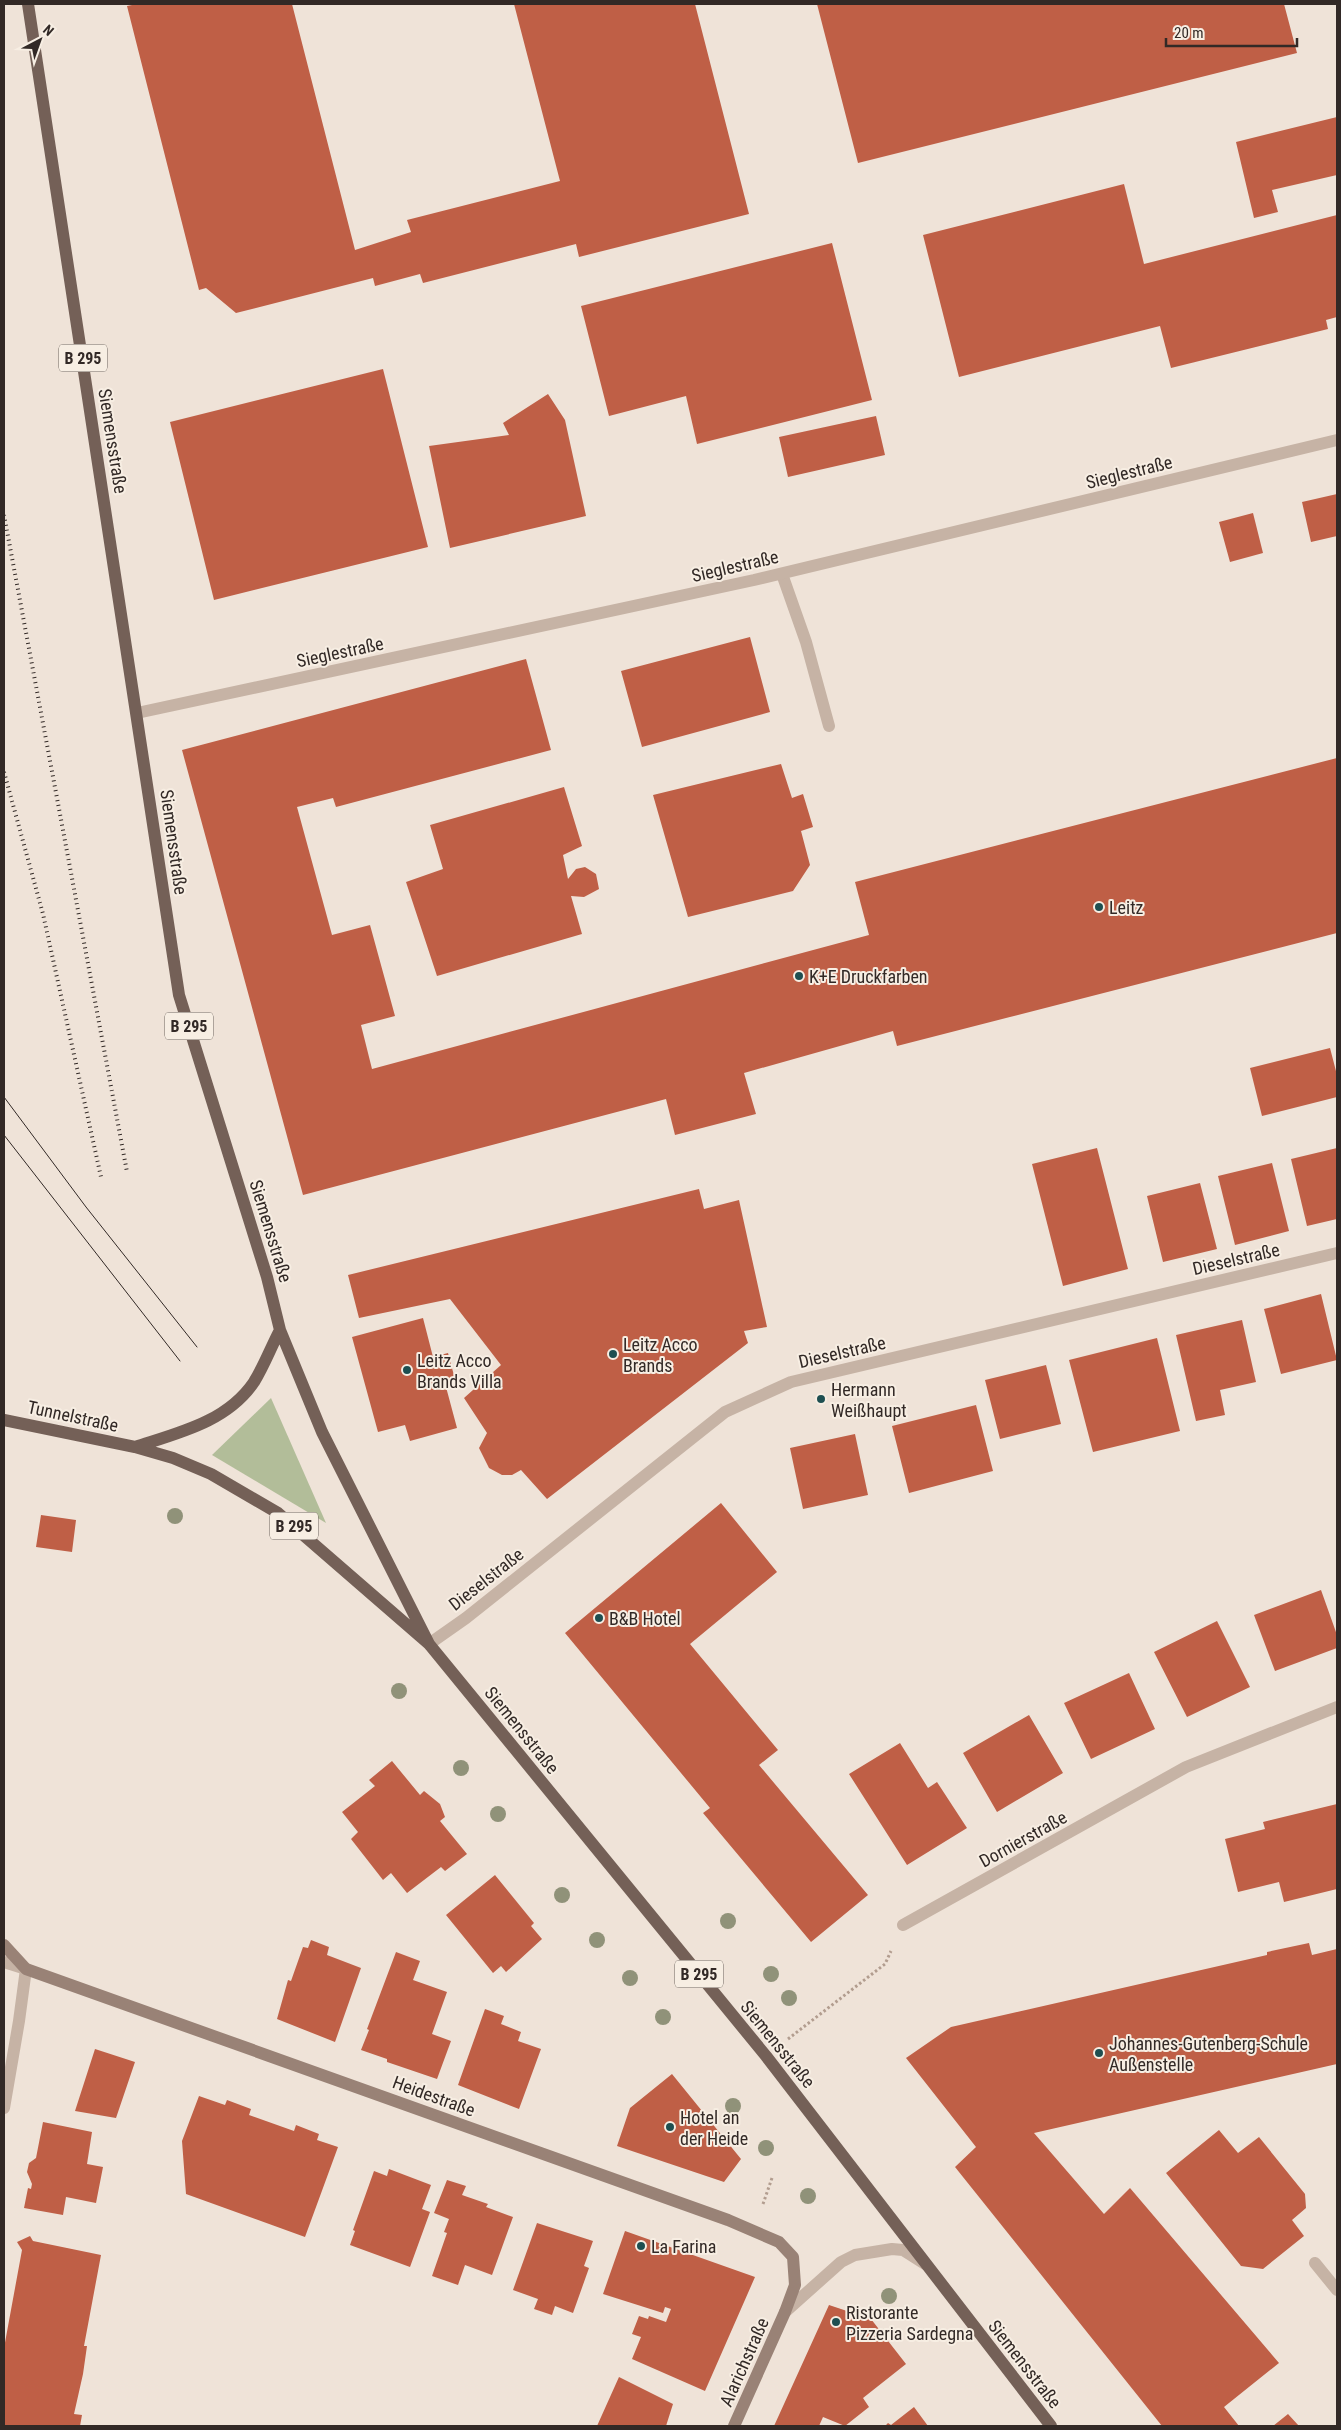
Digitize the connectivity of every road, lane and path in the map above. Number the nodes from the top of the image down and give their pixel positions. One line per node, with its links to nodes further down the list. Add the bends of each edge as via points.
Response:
1 (28, 4): 4 (main road, Siemensstraße / B 295)
2 (1337, 440): 3 (street, Sieglestraße)
3 (782, 574): 4 (street, Sieglestraße); 5 (street, via 806,642)
4 (137, 713): 7 (main road, Siemensstraße / B 295, via 179,995 267,1277)
5 (829, 726)
6 (1337, 1253): 10 (street, Dieselstraße, via 791,1382 725,1412)
7 (280, 1330): 9 (main road, via 254,1382 228,1410 194,1428); 10 (main road, Siemensstraße / B 295, via 322,1432)
8 (4, 1420): 9 (main road, Tunnelstraße / B 295)
9 (135, 1448): 10 (main road, Siemensstraße / B 295, via 173,1458 211,1474 278,1513)
10 (429, 1644): 16 (main road, Siemensstraße / B 295)
11 (1337, 1707): 12 (street, Dornierstraße, via 1186,1767)
12 (903, 1925): 16 (path, via 885,1964)
13 (4, 1945): 15 (street)
14 (4, 1962): 15 (street, Heidestraße)
15 (26, 1969): 17 (street); 21 (street, Heidestraße, via 762,2234 779,2242 793,2257 795,2285)
16 (766, 2056): 19 (main road, Siemensstraße / B 295)
17 (4, 2108)
18 (1316, 2263): 20 (street)
19 (925, 2264): 21 (street, via 903,2250 855,2255 841,2262); 23 (main road, Siemensstraße / B 295)
20 (1337, 2290)
21 (786, 2312): 22 (street, Alarichstraße)
22 (734, 2426)
23 (1051, 2426)

